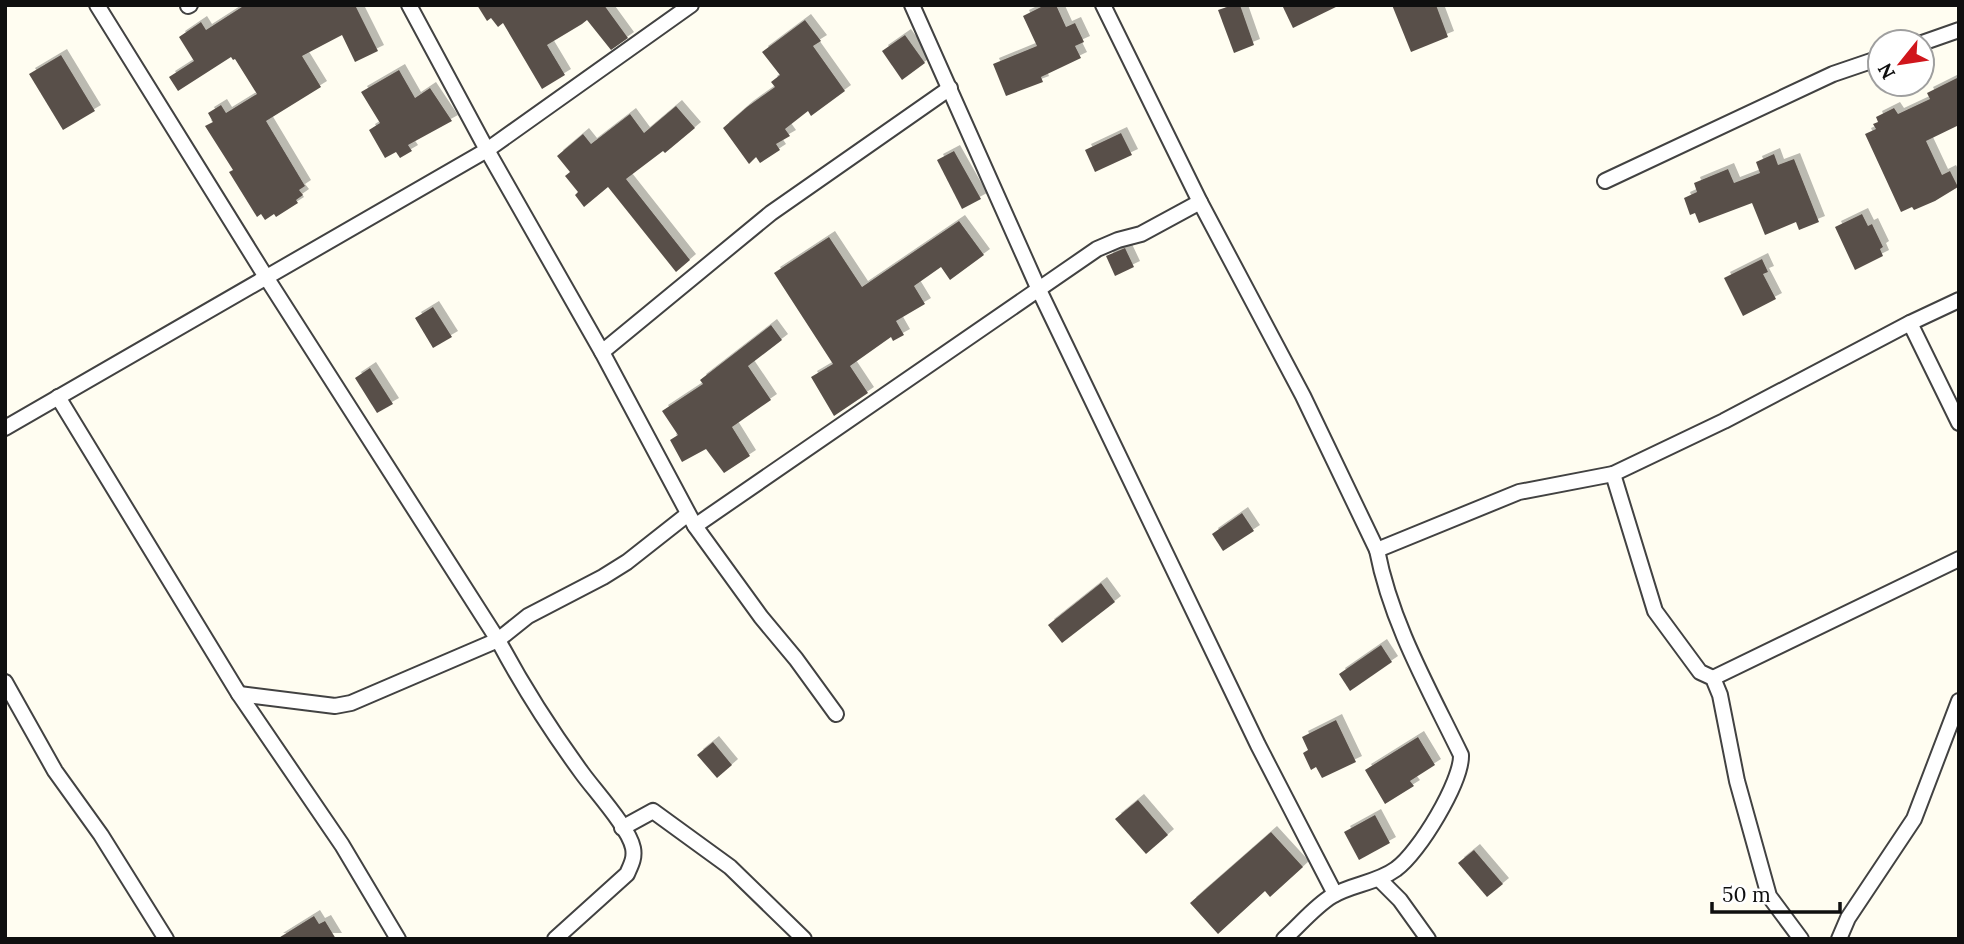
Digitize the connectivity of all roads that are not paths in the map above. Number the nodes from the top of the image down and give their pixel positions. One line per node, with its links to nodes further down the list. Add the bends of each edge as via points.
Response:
1 (97, 5): 13 (street)
2 (410, 5): 10 (street)
3 (691, 5): 10 (street)
4 (912, 5): 9 (street)
5 (1103, 5): 12 (street)
6 (1959, 30): 7 (street)
7 (1936, 39)
8 (1866, 63): 11 (street)
9 (950, 88): 14 (street); 17 (street, via 771,213)
10 (487, 150): 13 (street); 17 (street)
11 (1605, 181)
12 (1200, 202): 14 (street, via 1141,234 1097,249); 23 (street)
13 (266, 277): 18 (street); 25 (street)
14 (1039, 290): 22 (street); 33 (street, via 1258,745)
15 (1959, 300): 16 (street)
16 (1910, 323): 19 (street); 21 (street)
17 (602, 352): 22 (street)
18 (58, 397): 20 (street); 28 (street)
19 (1959, 423)
20 (5, 428)
21 (1613, 474): 23 (street, via 1519,492); 26 (street, via 1655,611 1700,672)
22 (691, 520): 25 (street, via 603,577 528,616); 30 (street)
23 (1377, 550): 32 (street, via 1408,645 1462,765 1421,844 1397,869)
24 (1959, 559): 26 (street)
25 (498, 640): 28 (street, via 351,703 335,706); 31 (street, via 516,675)
26 (1713, 678): 40 (street, via 1769,896)
27 (5, 682): 35 (street, via 55,771)
28 (240, 694): 36 (street, via 342,845)
29 (1959, 701): 41 (street, via 1914,819)
30 (836, 714)
31 (622, 828): 34 (street, via 633,846 634,860 627,874); 37 (street, via 653,811 730,867)
32 (1379, 879): 33 (street); 39 (street)
33 (1335, 894): 38 (street)
34 (560, 937)
35 (166, 939)
36 (398, 939)
37 (804, 939)
38 (1284, 939)
39 (1428, 939)
40 (1801, 939)
41 (1839, 939)

